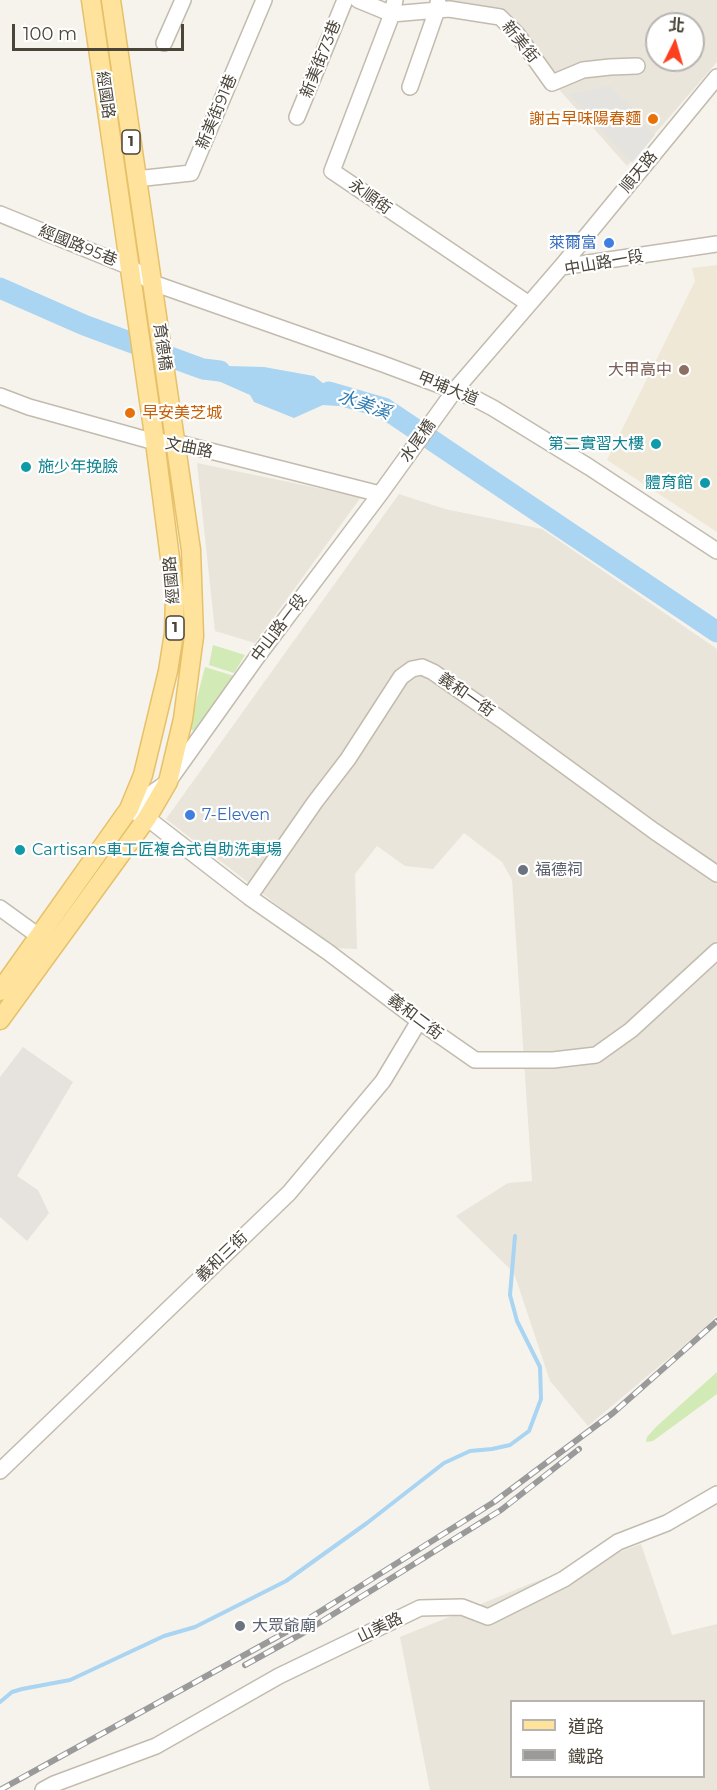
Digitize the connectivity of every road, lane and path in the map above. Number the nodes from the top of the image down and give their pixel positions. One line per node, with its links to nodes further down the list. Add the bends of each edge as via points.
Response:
1 (91, 0): 17 (main road, 經國路 / 1)
2 (111, 0): 14 (main road, 經國路 / 1)
3 (183, 0): 9 (street)
4 (264, 0): 14 (street, 新美街91巷, via 191,173)
5 (345, 0): 13 (street, 新美街73巷)
6 (358, 0): 8 (street, 新美街)
7 (438, 5): 8 (street, 新美街); 10 (street, 新美街, via 500,17 552,84 583,70); 12 (street)
8 (393, 7): 22 (street, 永順街, via 332,171)
9 (164, 44)
10 (637, 66)
11 (717, 77): 18 (street, 順天路)
12 (410, 87)
13 (297, 117)
14 (136, 179): 19 (main road, 經國路 / 1)
15 (0, 214): 17 (street, 經國路95巷)
16 (717, 244): 18 (street, 中山路一段)
17 (130, 267): 19 (street, 經國路95巷); 20 (main road, 經國路 / 1)
18 (561, 267): 22 (street, 中山路一段)
19 (153, 284): 21 (main road, 經國路 / 1); 25 (street, 甲埔大道)
20 (134, 297): 23 (main road, 育德橋 / 1)
21 (156, 304): 24 (main road, 育德橋 / 1)
22 (529, 304): 25 (street, 中山路一段)
23 (146, 382): 28 (main road, 經國路 / 1)
24 (168, 390): 29 (main road, 經國路 / 1)
25 (455, 390): 27 (street, 中山路一段); 32 (street, 甲埔大道, via 494,408)
26 (0, 396): 28 (street, 文曲路)
27 (445, 404): 30 (street, 水尾橋)
28 (155, 442): 29 (street, 文曲路); 36 (main road, 經國路 / 1, via 175,597 174,633 143,775)
29 (175, 442): 31 (street, 文曲路); 35 (main road, 經國路 / 1, via 190,550 194,636 183,719)
30 (392, 477): 31 (street, 中山路一段)
31 (380, 494): 35 (street, 中山路一段)
32 (640, 499): 33 (street, via 672,509); 34 (street, 甲埔大道)
33 (717, 538)
34 (717, 551)
35 (168, 782): 36 (street, 中山路一段); 37 (main road, 中山路一段 / 1)
36 (129, 809): 37 (street, 義和二街); 41 (main road, 中山路一段 / 1)
37 (147, 818): 39 (street, 義和二街); 44 (main road, 中山路一段 / 1)
38 (717, 874): 39 (street, 義和一街, via 422,667 401,677 348,759)
39 (249, 897): 45 (street, 義和二街)
40 (0, 908): 41 (street)
41 (40, 937): 43 (main road, 中山路一段 / 1)
42 (717, 951): 45 (street, 義和二街, via 632,1030 596,1055 553,1060 475,1060)
43 (0, 991)
44 (0, 1020)
45 (419, 1021): 46 (street, 義和三街, via 383,1081 289,1193)
46 (0, 1471)
47 (717, 1494): 48 (street, 山美路, via 667,1522 618,1542 564,1579 488,1617 462,1607 420,1608 279,1676 156,1746)
48 (43, 1790)

